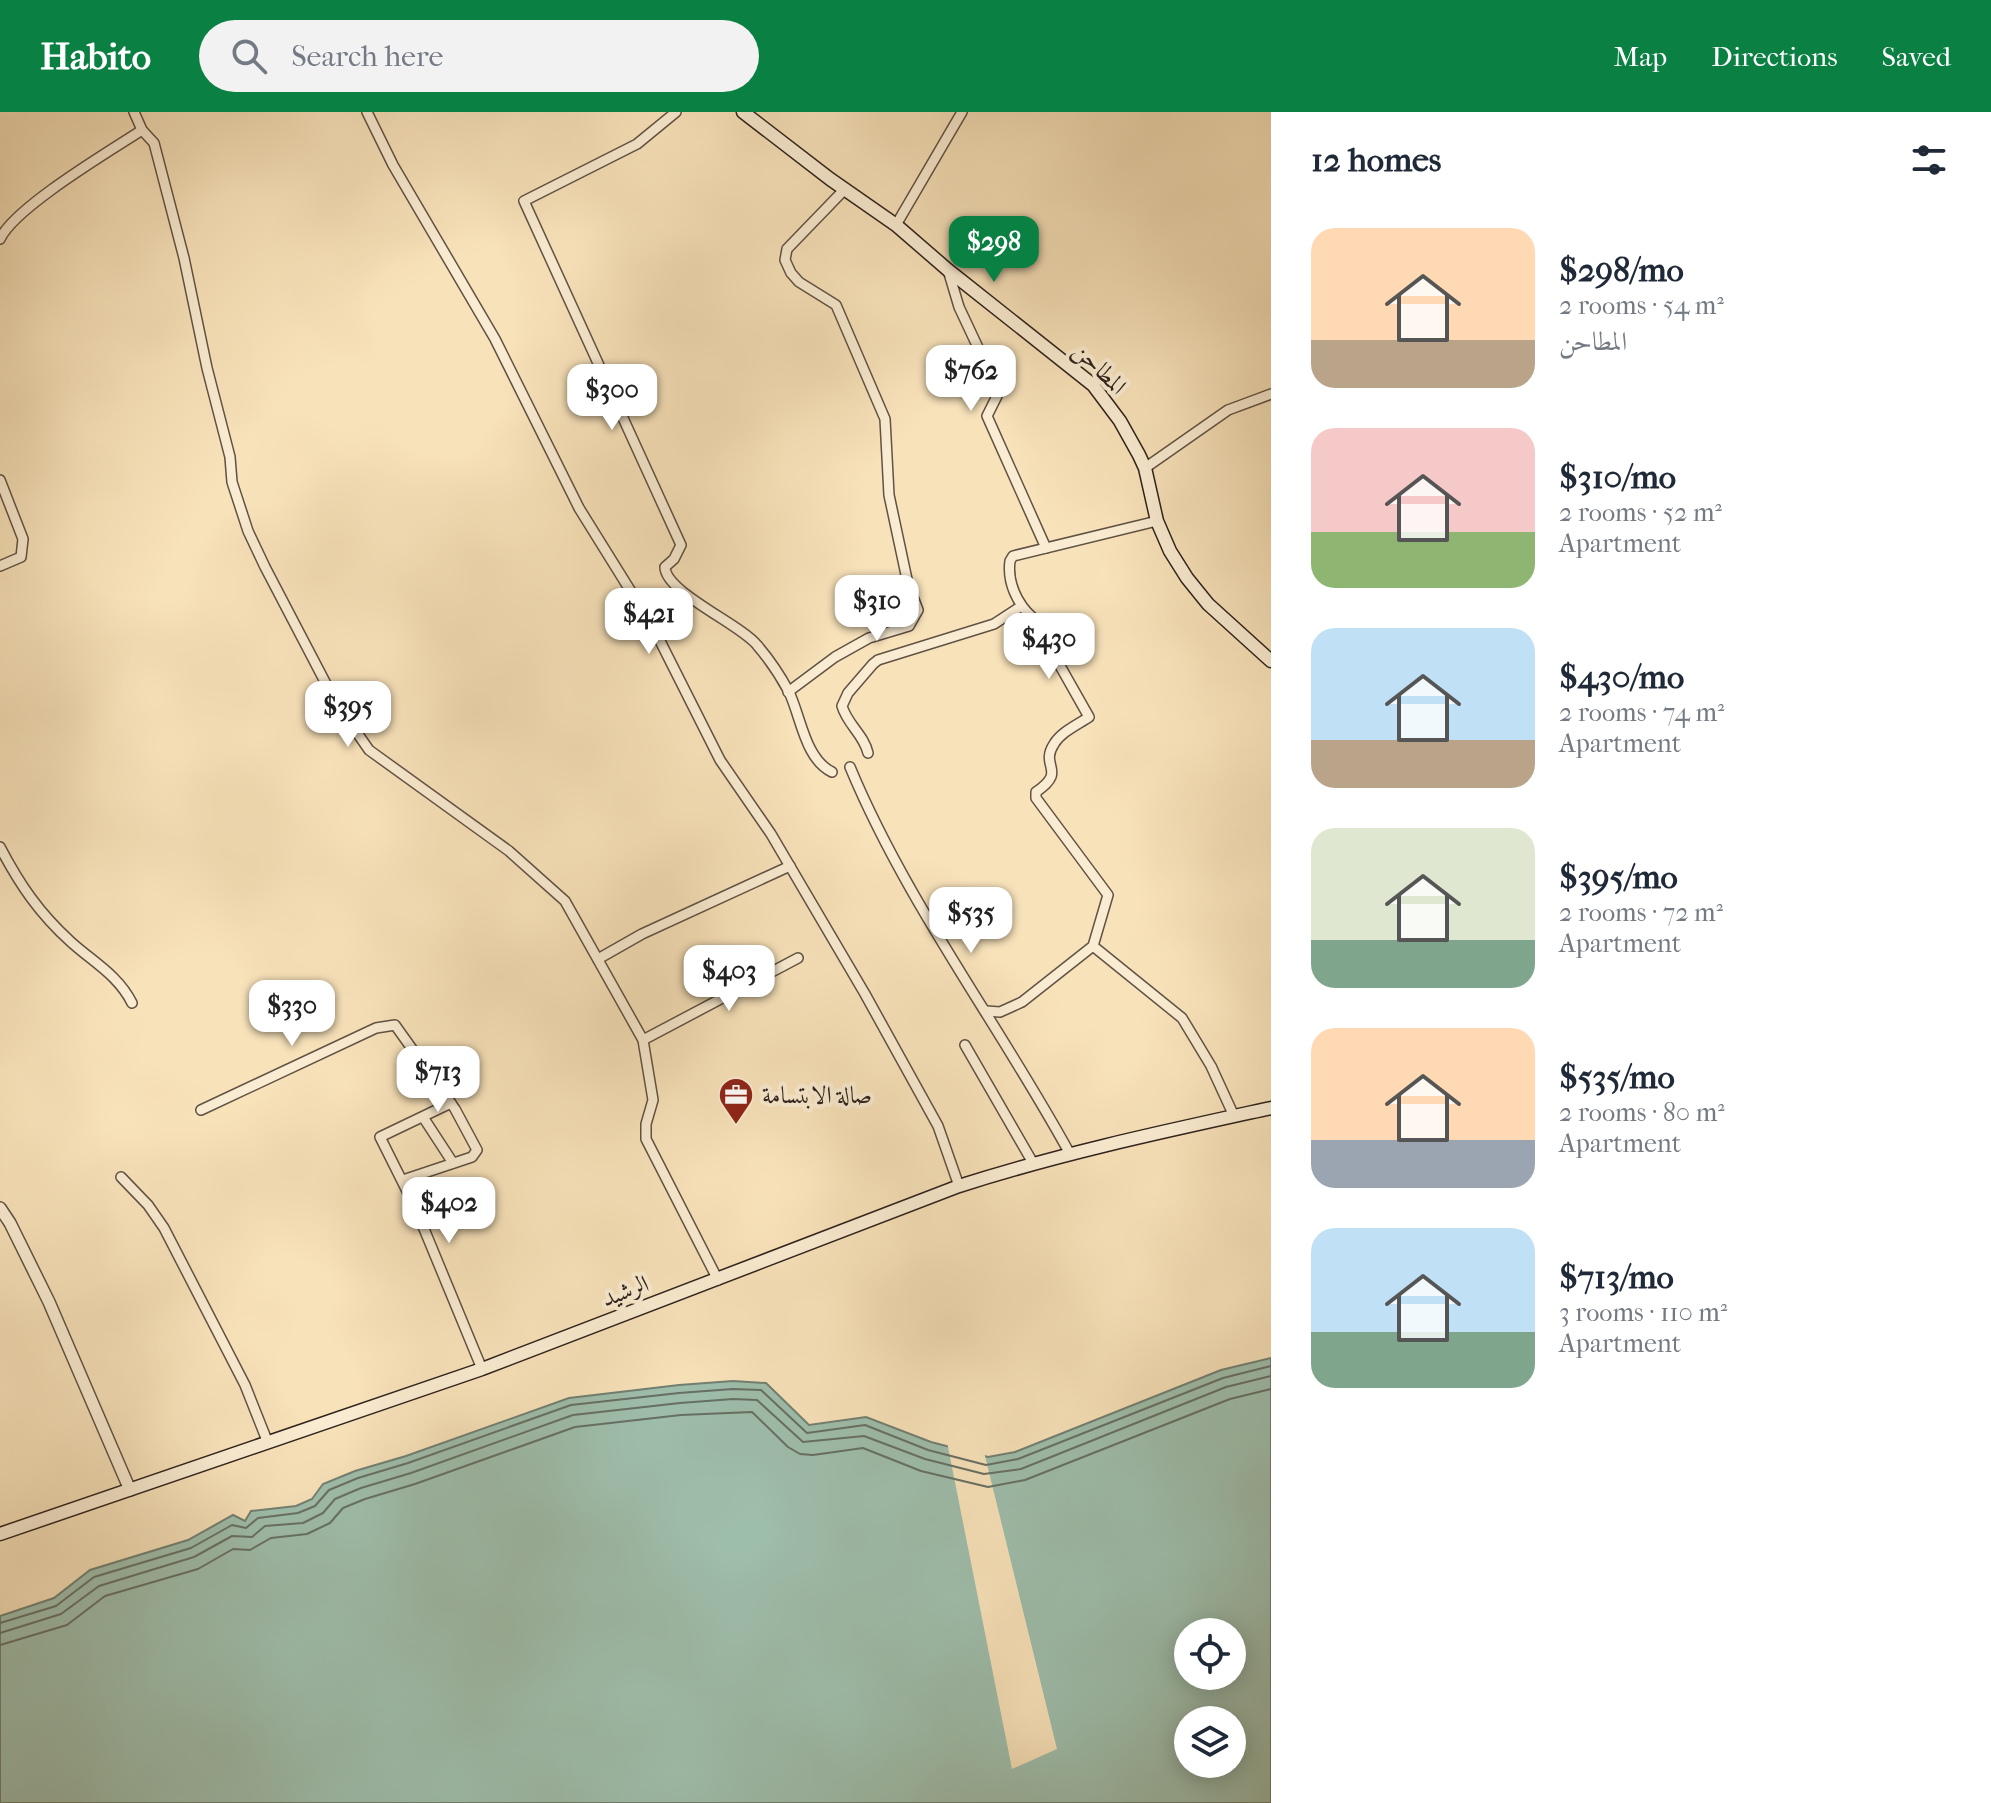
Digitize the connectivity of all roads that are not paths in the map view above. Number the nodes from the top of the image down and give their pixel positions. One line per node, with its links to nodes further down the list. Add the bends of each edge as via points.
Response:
1 (134, 112): 6 (street)
2 (367, 112): 24 (street, via 495,339 579,508 653,627 720,760)
3 (676, 112): 19 (street, via 637,144 524,201 681,545 665,567 667,578 757,644)
4 (743, 112): 7 (main road, المطاحن)
5 (962, 112): 8 (street)
6 (142, 130): 9 (street, via 29,207); 27 (street, via 154,143 232,482 248,531 335,701 369,750 509,851 565,901)
7 (844, 190): 8 (main road, المطاحن); 19 (street, via 787,249 785,260 799,282 836,305 885,419 889,495 918,610 909,626 869,638)
8 (896, 225): 10 (main road, المطاحن)
9 (0, 239)
10 (948, 270): 12 (main road, المطاحن, via 1093,385); 15 (street, via 959,307 997,388 987,416)
11 (1271, 394): 12 (street, via 1228,410)
12 (1145, 468): 14 (main road, المطاحن)
13 (0, 480): 16 (street, via 24,549 21,557)
14 (1157, 521): 15 (street); 18 (main road, المطاحن, via 1199,593)
15 (1046, 548): 17 (street, via 1010,561)
16 (0, 566)
17 (1020, 607): 20 (street, via 994,624 873,664 842,706); 25 (street, via 1033,618 1089,717 1056,739 1049,753 1051,782 1035,795 1108,895)
18 (1271, 661)
19 (788, 692): 22 (street, via 813,753)
20 (868, 753)
21 (850, 767): 29 (street, via 902,872)
22 (832, 772)
23 (0, 847): 28 (street, via 21,888 73,944 114,978)
24 (790, 866): 27 (street); 42 (street, via 938,1126)
25 (1093, 946): 29 (street, via 1022,1002 1000,1012); 35 (street, via 1182,1018)
26 (798, 958): 30 (street)
27 (598, 959): 30 (street)
28 (132, 1003)
29 (986, 1011): 37 (street)
30 (643, 1040): 44 (street, via 653,1100 646,1139)
31 (965, 1045): 39 (street)
32 (451, 1103): 34 (street, via 395,1025 376,1028); 36 (street); 38 (street, via 477,1150)
33 (1271, 1108): 35 (main road, الرشيد)
34 (201, 1110)
35 (1234, 1116): 37 (main road, الرشيد)
36 (423, 1117): 38 (street); 41 (street, via 380,1137)
37 (1070, 1154): 39 (main road, الرشيد)
38 (453, 1163): 41 (street)
39 (1033, 1163): 42 (main road, الرشيد)
40 (121, 1177): 46 (street, via 148,1205 171,1241 245,1385)
41 (403, 1180): 45 (street)
42 (959, 1186): 44 (main road, الرشيد)
43 (0, 1208): 47 (street, via 48,1300)
44 (718, 1280): 45 (main road, الرشيد)
45 (482, 1369): 46 (main road, الرشيد)
46 (268, 1443): 47 (main road, الرشيد)
47 (130, 1490): 48 (main road, الرشيد)
48 (0, 1534)

